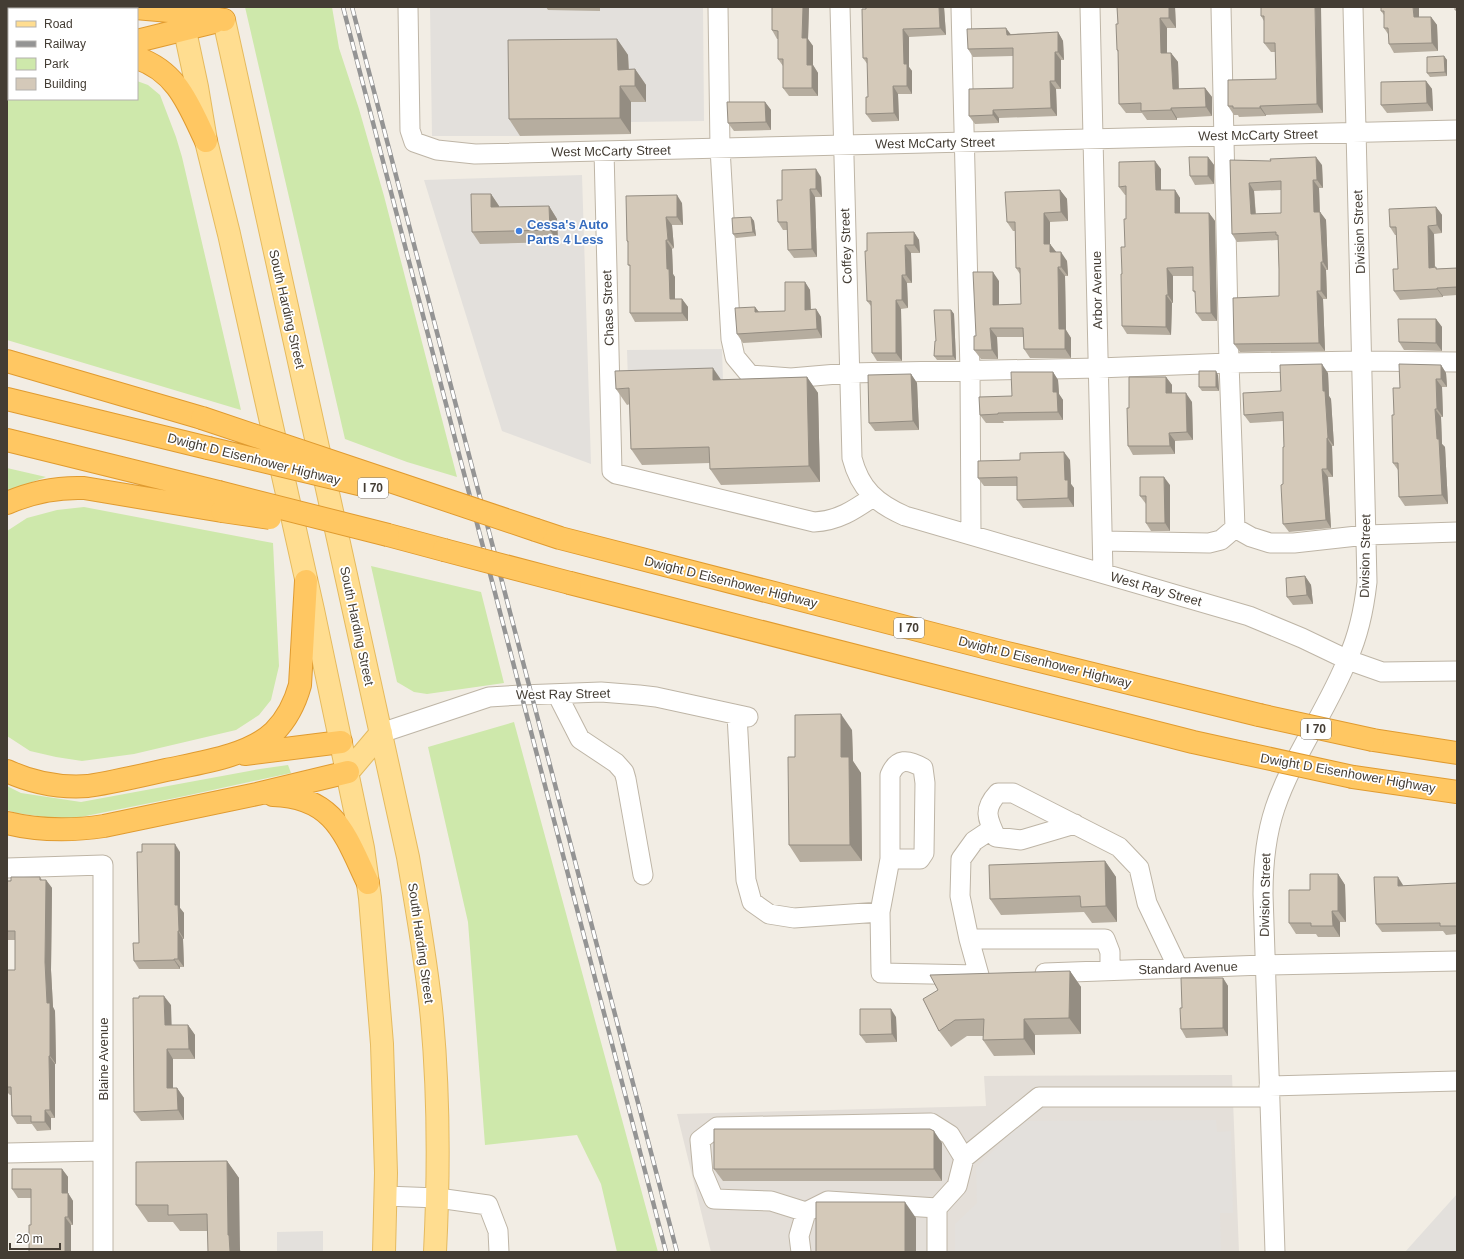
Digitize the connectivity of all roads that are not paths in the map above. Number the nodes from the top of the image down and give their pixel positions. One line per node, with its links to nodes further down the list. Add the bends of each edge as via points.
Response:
1 (77, 7): 9 (highway)
2 (408, 7): 23 (street, West McCarty Street, via 409,112 414,142 437,150 474,154)
3 (718, 7): 22 (street)
4 (840, 7): 21 (street, Coffey Street)
5 (961, 7): 20 (street)
6 (1090, 7): 18 (street, Arbor Avenue)
7 (1221, 7): 17 (street)
8 (1353, 7): 16 (street, Division Street)
9 (50, 8)
10 (138, 9): 12 (highway)
11 (222, 14): 12 (highway); 47 (main road, South Harding Street)
12 (182, 16): 13 (highway); 19 (main road)
13 (138, 40)
14 (138, 58): 19 (highway, via 159,68 174,82 182,92)
15 (1457, 130): 16 (street, West McCarty Street)
16 (1356, 132): 17 (street, West McCarty Street); 25 (street, Division Street)
17 (1224, 136): 18 (street, West McCarty Street); 27 (street)
18 (1093, 139): 20 (street, West McCarty Street); 28 (street, Arbor Avenue)
19 (206, 141): 43 (main road)
20 (964, 142): 21 (street, West McCarty Street); 29 (street)
21 (844, 145): 22 (street, West McCarty Street); 30 (street, Coffey Street)
22 (720, 148): 23 (street, West McCarty Street); 30 (street, via 731,339 735,357 750,376 791,378)
23 (604, 151): 33 (street, Chase Street, via 612,471 814,522 825,522 851,512)
24 (7, 361): 37 (highway, bridge, via 202,418)
25 (1362, 361): 26 (street); 27 (street); 40 (street, Division Street)
26 (1457, 362)
27 (1229, 363): 28 (street); 36 (street)
28 (1098, 368): 29 (street); 41 (street, Arbor Avenue)
29 (970, 371): 30 (street); 39 (street)
30 (850, 373): 33 (street, Coffey Street, via 852,458 859,478)
31 (7, 399): 37 (highway, Dwight D Eisenhower Highway / I 70, bridge)
32 (7, 440): 34 (highway)
33 (868, 490): 39 (street, West Ray Street, via 905,516)
34 (220, 502): 35 (highway, via 76,488 32,493); 53 (highway, Dwight D Eisenhower Highway, bridge, via 388,535 1193,742 1353,777)
35 (7, 503)
36 (1235, 528): 40 (street, via 1251,538 1270,543); 41 (street, via 1221,540 1210,543)
37 (536, 530): 49 (highway, Dwight D Eisenhower Highway / I 70, bridge, via 1259,716 1373,740)
38 (1457, 532): 40 (street)
39 (972, 535): 42 (street, West Ray Street)
40 (1366, 535): 44 (street, Division Street, via 1367,573 1364,605)
41 (1103, 541): 42 (street, Arbor Avenue)
42 (1104, 573): 44 (street, West Ray Street, via 1249,616)
43 (306, 581): 48 (main road); 50 (highway, via 300,680 292,707 273,733)
44 (1348, 660): 45 (street, West Ray Street, via 1382,672); 65 (street, Division Street, via 1285,782 1272,819 1266,845 1263,883)
45 (1457, 671)
46 (557, 694): 47 (street, West Ray Street, via 490,697); 60 (street, via 580,739 616,763 624,772); 62 (street, West Ray Street, via 601,692 639,695 743,716 746,880 752,902 769,914 794,918)
47 (381, 733): 48 (main road, West Ray Street); 52 (main road); 75 (main road, South Harding Street, via 408,857 427,978 438,1122)
48 (341, 742): 50 (highway); 52 (main road)
49 (1457, 753)
50 (229, 756): 51 (highway, via 78,787 49,785)
51 (7, 771)
52 (348, 772): 54 (highway); 61 (main road)
53 (1457, 792)
54 (257, 794): 55 (highway, via 81,830 49,830); 61 (highway, via 288,795 322,809 344,832)
55 (7, 823)
56 (1075, 824): 57 (street, via 1021,840 996,837); 57 (street, via 1014,793 998,792 990,801 987,818); 66 (street, via 1119,847 1139,868 1147,903)
57 (992, 829): 63 (street, via 974,841 961,859 960,896)
58 (890, 859): 58 (street, via 890,775 898,763 913,762 923,768 925,783 924,853 920,859); 62 (street)
59 (7, 868): 71 (street, Blaine Avenue, via 103,865)
60 (643, 875)
61 (368, 883): 74 (main road, via 382,1044)
62 (880, 912): 63 (street, via 881,973 987,975)
63 (969, 939): 67 (street, via 1104,939 1110,952)
64 (1457, 961): 65 (street, Standard Avenue)
65 (1264, 965): 66 (street, Standard Avenue); 70 (street, Division Street)
66 (1178, 968): 67 (street, Standard Avenue)
67 (1110, 970): 68 (street, Standard Avenue)
68 (1025, 973)
69 (1457, 1081): 70 (street)
70 (1269, 1092): 73 (street, via 1039,1097); 84 (street, Division Street)
71 (102, 1151): 72 (street); 78 (street, Blaine Avenue)
72 (7, 1153)
73 (964, 1158): 76 (street, via 957,1186); 77 (street, via 950,1134 931,1123 717,1127 700,1140 703,1173 714,1199 771,1201)
74 (385, 1196): 75 (street); 79 (main road)
75 (438, 1198): 80 (main road, South Harding Street); 81 (street, via 488,1205 498,1231)
76 (937, 1208): 77 (street, via 828,1201); 83 (street)
77 (806, 1212): 82 (street, via 799,1236)
78 (103, 1252)
79 (384, 1252)
80 (435, 1252)
81 (499, 1252)
82 (801, 1252)
83 (937, 1252)
84 (1275, 1252)

